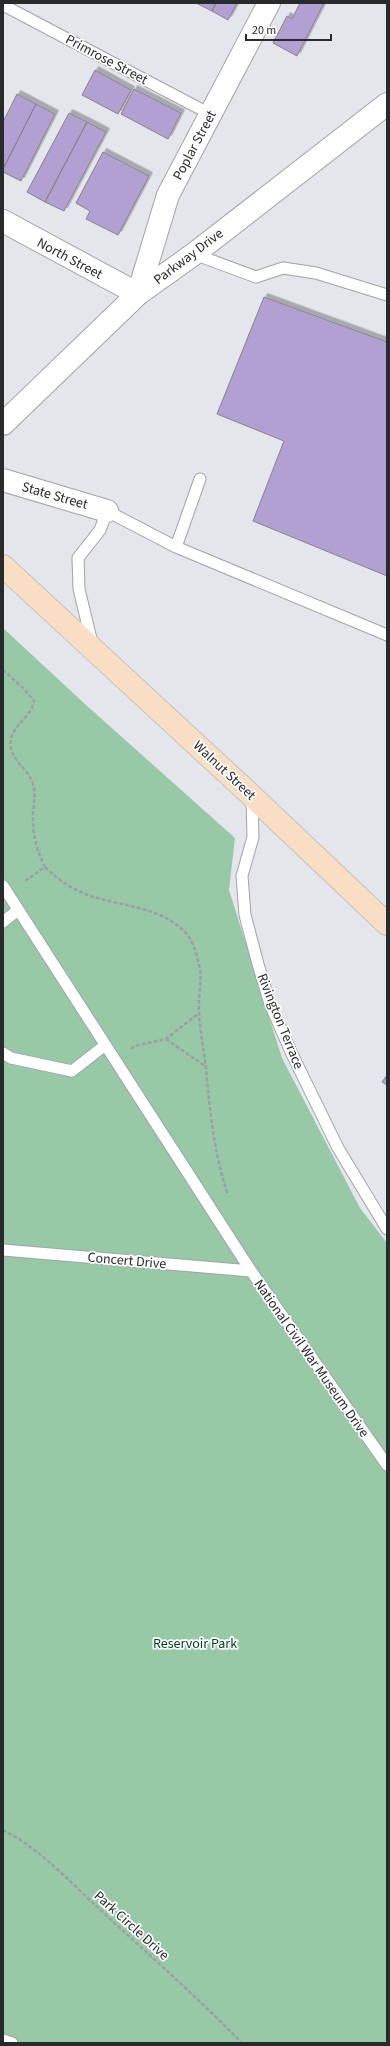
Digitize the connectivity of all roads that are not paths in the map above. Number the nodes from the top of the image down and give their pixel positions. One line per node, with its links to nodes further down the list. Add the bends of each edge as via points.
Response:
1 (269, 3): 4 (street, Poplar Street)
2 (3, 5): 4 (lane, Primrose Street)
3 (387, 104): 6 (street, Parkway Drive)
4 (210, 114): 7 (street, Poplar Street, via 168,195)
5 (3, 222): 7 (street, North Street)
6 (194, 254): 7 (street, Parkway Drive); 8 (lane, via 256,277 283,268 316,273)
7 (138, 294): 9 (street, Parkway Drive)
8 (387, 295)
9 (3, 424)
10 (200, 479): 13 (lane)
11 (3, 480): 12 (street, State Street)
12 (107, 511): 13 (lane); 16 (lane, via 100,530 78,558 79,589)
13 (176, 547): 15 (lane)
14 (3, 566): 16 (main road, Walnut Street)
15 (387, 635)
16 (94, 649): 17 (main road, Walnut Street)
17 (252, 796): 21 (main road, Walnut Street); 24 (lane, Rivington Terrace, via 254,837 242,876 245,915 270,1004 338,1148)
18 (5, 889): 19 (lane, National Civil War Museum Drive)
19 (18, 910): 20 (lane); 22 (lane, National Civil War Museum Drive)
20 (3, 922)
21 (387, 924)
22 (104, 1046): 23 (lane, via 72,1070 11,1058); 26 (lane, National Civil War Museum Drive)
23 (3, 1053)
24 (387, 1229)
25 (3, 1250): 26 (lane, Concert Drive)
26 (251, 1271): 27 (lane, National Civil War Museum Drive)
27 (387, 1466)
28 (3, 2040): 29 (lane)
29 (12, 2043)

